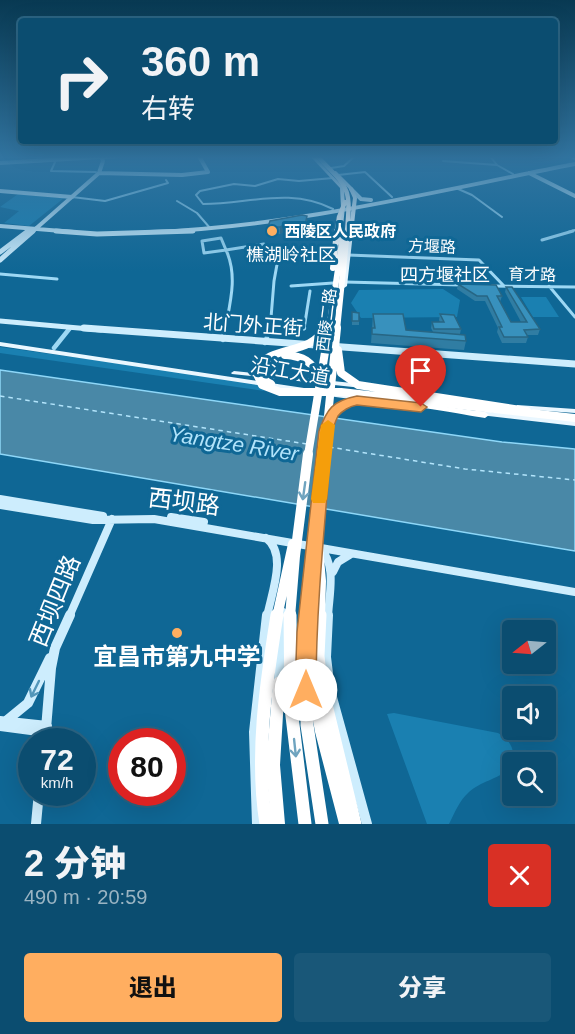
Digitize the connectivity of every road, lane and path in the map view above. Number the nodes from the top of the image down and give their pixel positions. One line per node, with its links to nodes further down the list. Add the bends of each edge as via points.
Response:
1 (40, 194): 14 (main road)
2 (73, 194): 14 (main road)
3 (128, 194): 14 (street, via 105,201)
4 (197, 194): 20 (street, via 203,204 298,197 319,201)
5 (343, 194): 18 (main road, 西陵二路)
6 (344, 194): 18 (highway, bridge)
7 (348, 194): 41 (highway, bridge)
8 (353, 194): 19 (main road, 西陵二路)
9 (356, 194): 16 (main road, via 362,200)
10 (389, 194): 15 (street)
11 (405, 194): 15 (main road)
12 (417, 194): 19 (main road)
13 (471, 194): 21 (street)
14 (70, 197): 23 (main road)
15 (392, 197): 16 (main road)
16 (386, 199): 19 (main road)
17 (177, 201): 24 (street, via 197,213)
18 (344, 206): 19 (main road); 20 (main road); 23 (main road, via 191,231 97,234); 33 (main road, 西陵二路); 33 (highway, bridge, via 339,216); 41 (highway, bridge)
19 (354, 208): 28 (main road, 西陵二路)
20 (333, 209): 24 (main road)
21 (502, 217)
22 (0, 225): 23 (main road)
23 (33, 228): 24 (main road, via 98,233); 29 (main road)
24 (210, 228)
25 (575, 230): 26 (street)
26 (542, 240)
27 (226, 250): 27 (street, via 204,253 202,241 221,238); 45 (street, via 264,244 278,259 272,281); 46 (street, via 233,279)
28 (348, 255): 32 (main road, 西陵二路); 37 (street, 方堰路, via 479,260)
29 (0, 256)
30 (0, 274): 31 (street)
31 (57, 279)
32 (345, 282): 34 (street); 51 (main road, 西陵二路)
33 (332, 285): 36 (street); 49 (main road, 西陵二路)
34 (468, 285)
35 (480, 285): 37 (street, 育才路)
36 (291, 286)
37 (504, 286): 38 (street, 育才路)
38 (549, 286): 39 (street, 育才路); 42 (street)
39 (575, 287)
40 (310, 291): 45 (street, via 304,328)
41 (334, 314): 54 (highway, bridge); 56 (highway, bridge, via 341,373 358,386); 56 (highway, bridge, via 314,344 261,360 255,370 260,383 282,392 341,392); 59 (highway, bridge)
42 (575, 317)
43 (0, 321): 44 (main road, 北门外正街)
44 (71, 327): 46 (main road, 北门外正街); 50 (street)
45 (273, 327): 48 (street)
46 (223, 340): 48 (main road, 北门外正街)
47 (0, 342): 50 (main road, 沿江大道); 54 (main road, 沿江大道)
48 (265, 343): 49 (main road, 北门外正街)
49 (324, 346): 51 (main road, 北门外正街); 54 (main road, 西陵二路)
50 (54, 348): 54 (main road, 沿江大道)
51 (336, 348): 52 (main road, 北门外正街); 53 (main road, 西陵二路)
52 (575, 364)
53 (333, 383): 54 (main road, 沿江大道); 55 (main road, 西陵二路); 57 (main road, 沿江大道)
54 (319, 387): 55 (main road, 沿江大道); 56 (highway, bridge, via 314,366 302,357 276,357 262,367 266,381 282,388 342,389); 64 (highway, one-way to 64, bridge)
55 (332, 395): 58 (main road, 沿江大道)
56 (531, 414): 57 (highway, bridge); 59 (highway, bridge, via 485,415 357,400 333,413)
57 (575, 415)
58 (575, 423)
59 (326, 431): 65 (highway, bridge)
60 (0, 500): 62 (main road, 西坝路)
61 (0, 505): 62 (main road, 西坝路, via 93,520)
62 (112, 519): 63 (main road, 西坝路, via 154,519); 64 (main road, 西坝路, via 141,515 186,519); 71 (main road, 西坝四路)
63 (260, 536): 64 (main road, 西坝路); 68 (main road, via 273,543)
64 (289, 537): 65 (main road, 西坝路); 68 (main road); 73 (main road); 80 (highway, bridge, via 266,698 262,785); 82 (highway, one-way to 82, bridge, via 291,710)
65 (316, 542): 66 (main road, 西坝路); 67 (main road, 西坝路); 69 (main road, via 327,555); 72 (main road); 83 (highway, bridge, via 305,672 307,725); 85 (highway, bridge, via 321,581 321,684)
66 (351, 554): 67 (main road, 西坝路); 69 (main road, via 338,562)
67 (362, 555): 70 (main road, 西坝路)
68 (278, 560): 79 (main road, via 267,617 254,732)
69 (332, 577): 86 (main road, via 326,657 330,690)
70 (575, 592)
71 (55, 648): 74 (main road, one-way to 74, via 25,708); 76 (main road, 西坝四路)
72 (311, 671): 84 (highway)
73 (279, 682): 81 (highway, via 273,765)
74 (2, 723): 75 (main road)
75 (24, 728)
76 (47, 728)
77 (38, 806): 78 (main road)
78 (36, 824)
79 (257, 824)
80 (266, 824)
81 (278, 824)
82 (305, 824)
83 (322, 824)
84 (346, 824)
85 (355, 824)
86 (367, 824)

